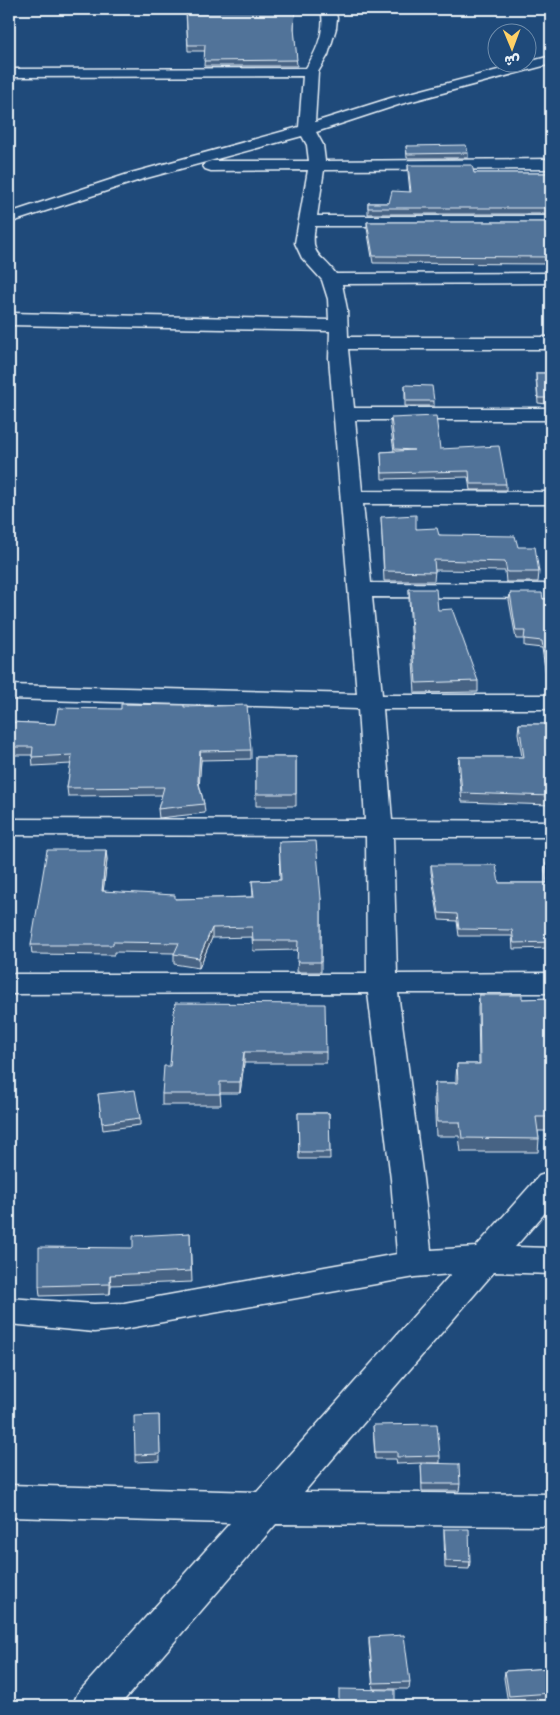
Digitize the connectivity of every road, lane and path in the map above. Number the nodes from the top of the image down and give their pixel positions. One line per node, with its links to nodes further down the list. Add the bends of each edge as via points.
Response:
1 (328, 9): 3 (street, via 329,28 321,55)
2 (551, 60): 5 (street, via 396,101)
3 (311, 72): 4 (street); 5 (street)
4 (9, 73)
5 (307, 130): 7 (street, via 318,156); 8 (street)
6 (551, 164): 7 (street)
7 (316, 165): 8 (street); 11 (street)
8 (172, 166): 9 (street)
9 (9, 218)
10 (551, 221): 11 (street)
11 (307, 222): 13 (street, via 305,250)
12 (551, 278): 13 (street)
13 (331, 279): 15 (street, via 337,302)
14 (9, 319): 15 (street)
15 (338, 334): 16 (street); 17 (street)
16 (551, 343)
17 (344, 414): 18 (street); 19 (street)
18 (551, 414)
19 (352, 497): 20 (street); 21 (street)
20 (551, 498)
21 (360, 590): 22 (street); 24 (street)
22 (551, 591)
23 (9, 692): 24 (street)
24 (370, 702): 25 (street); 27 (street)
25 (551, 702)
26 (9, 827): 27 (street)
27 (379, 828): 28 (street); 29 (street)
28 (551, 829)
29 (382, 983): 30 (street); 31 (street); 35 (street)
30 (551, 983)
31 (9, 984)
32 (551, 1184): 33 (street)
33 (485, 1259): 34 (street); 35 (street); 38 (street)
34 (551, 1262)
35 (415, 1264): 36 (street, via 124,1316 94,1318)
36 (9, 1311)
37 (9, 1501): 38 (street)
38 (266, 1508): 39 (street); 40 (street)
39 (551, 1510)
40 (92, 1706)

